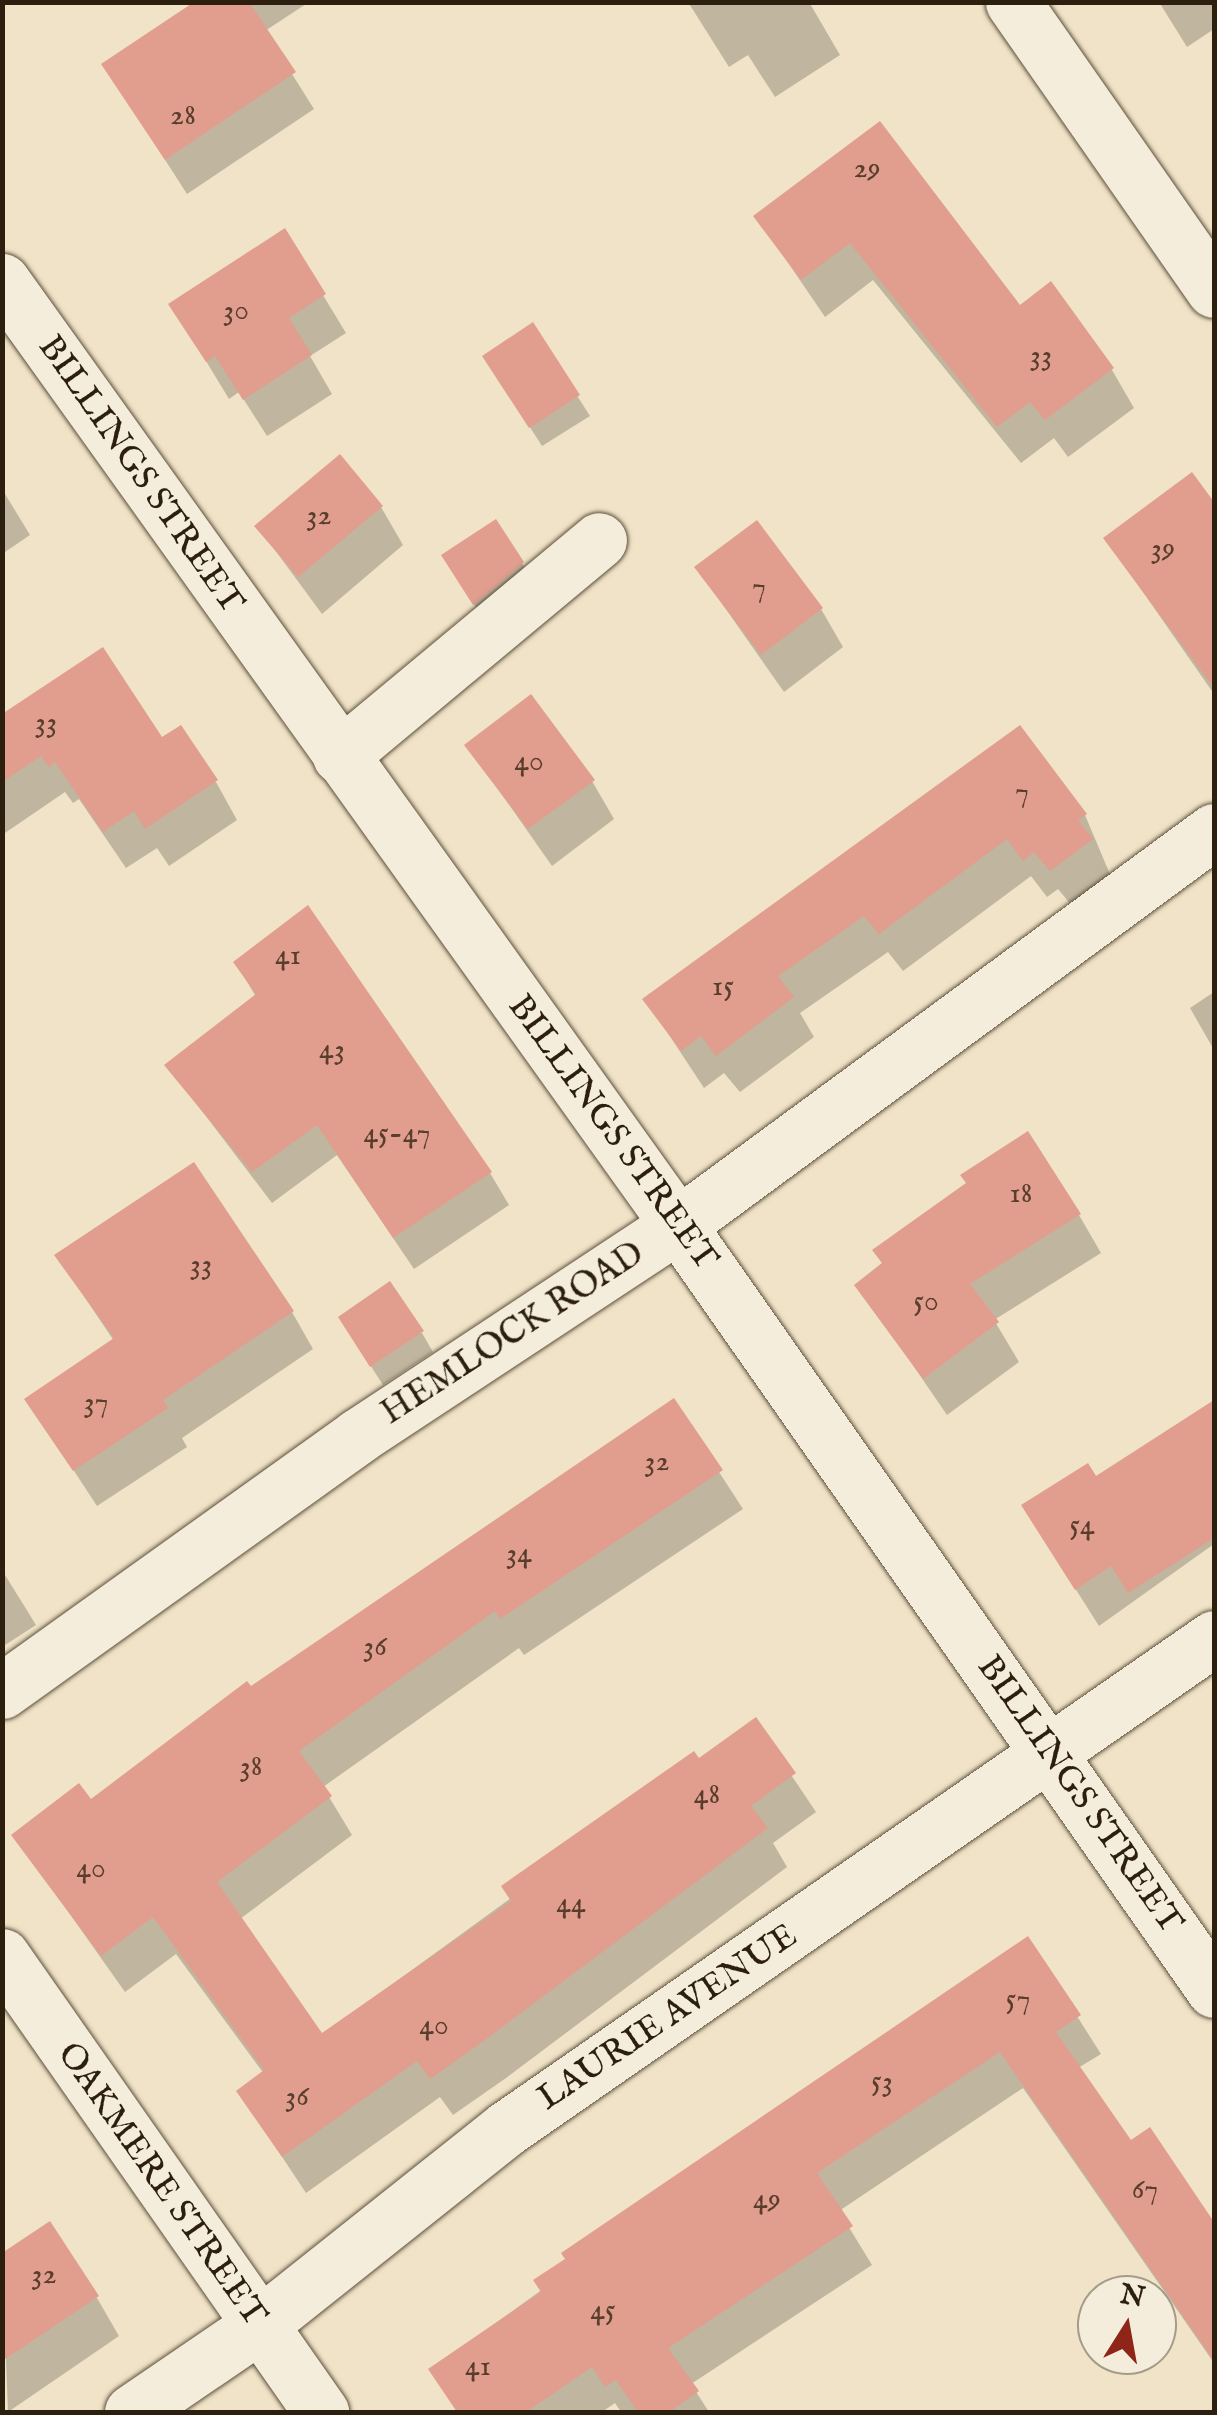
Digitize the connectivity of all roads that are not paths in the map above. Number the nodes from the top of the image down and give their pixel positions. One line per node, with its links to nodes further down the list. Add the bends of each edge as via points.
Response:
1 (1013, 2): 3 (street)
2 (2, 281): 5 (street, BILLINGS STREET)
3 (1214, 290)
4 (599, 540): 5 (street)
5 (340, 756): 7 (street, BILLINGS STREET)
6 (1214, 832): 7 (street, HEMLOCK ROAD)
7 (678, 1225): 9 (street, HEMLOCK ROAD, via 358,1436); 10 (street, BILLINGS STREET)
8 (1214, 1638): 10 (street, LAURIE AVENUE)
9 (2, 1691)
10 (1052, 1756): 12 (street, BILLINGS STREET); 13 (street, LAURIE AVENUE, via 508,2128)
11 (2, 1956): 13 (street, OAKMERE STREET)
12 (1214, 1990)
13 (258, 2326): 14 (street, LAURIE AVENUE); 15 (street, OAKMERE STREET)
14 (132, 2412)
15 (321, 2412)

